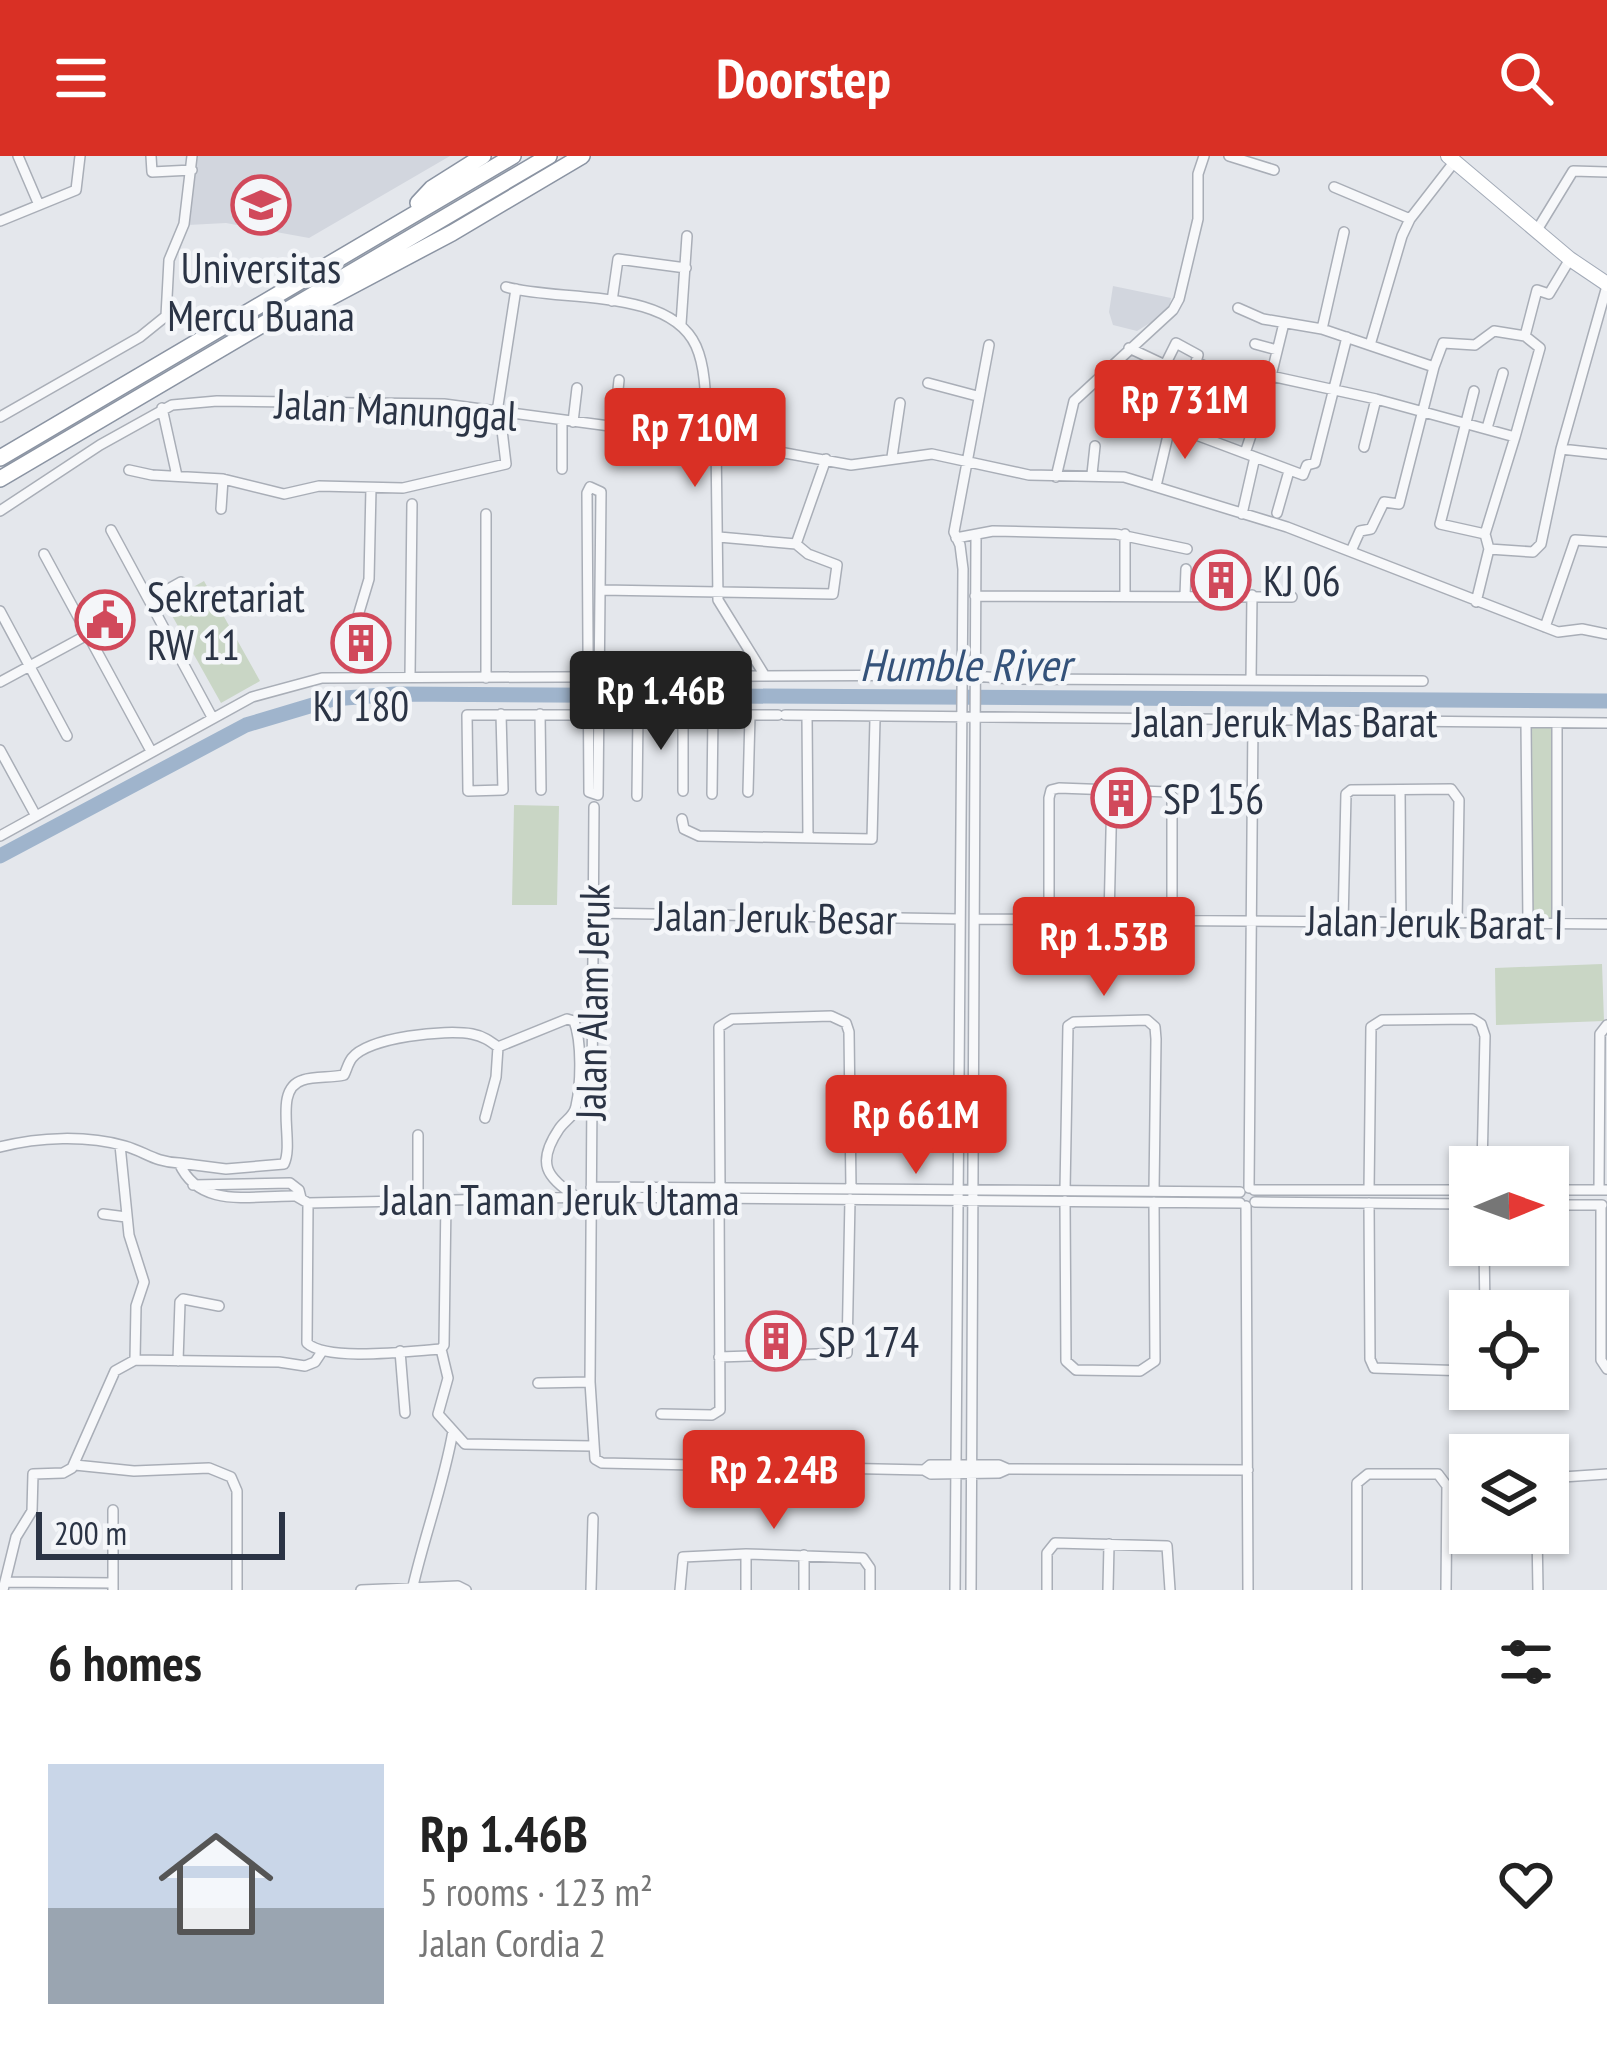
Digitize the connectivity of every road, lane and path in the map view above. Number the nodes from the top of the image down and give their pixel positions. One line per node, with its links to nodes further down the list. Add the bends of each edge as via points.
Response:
1 (17, 156): 16 (street)
2 (80, 156): 16 (street, via 76,190)
3 (151, 156): 12 (street, via 152,172)
4 (192, 156): 12 (street)
5 (484, 156): 17 (highway)
6 (513, 156): 17 (highway)
7 (549, 156): 28 (highway)
8 (582, 156): 28 (highway, via 314,307)
9 (1204, 156): 37 (street, via 1179,299)
10 (1229, 156): 13 (street)
11 (1452, 159): 18 (street); 20 (main road)
12 (192, 170): 54 (street, via 169,260 166,316)
13 (1274, 170)
14 (1607, 172): 20 (street, via 1573,171)
15 (1334, 187): 18 (street)
16 (38, 205): 19 (street)
17 (406, 216): 70 (highway)
18 (1410, 219): 36 (street)
19 (0, 221)
20 (1538, 230): 23 (main road)
21 (1344, 232): 31 (street)
22 (687, 236): 24 (street)
23 (1570, 259): 25 (main road); 32 (street, via 1549,294 1538,290)
24 (686, 268): 26 (street, via 618,259); 30 (street)
25 (1607, 285): 66 (street)
26 (612, 301): 30 (street); 53 (street, via 511,288)
27 (1238, 308): 29 (street)
28 (284, 313): 80 (highway)
29 (1285, 323): 31 (street); 38 (street)
30 (681, 324): 63 (street, via 700,360)
31 (1322, 329): 33 (street)
32 (1525, 336): 39 (street, via 1494,331 1475,345 1443,343); 62 (street, via 1540,348)
33 (1347, 337): 36 (street); 45 (street)
34 (1255, 344): 38 (street)
35 (989, 345): 47 (street)
36 (1370, 345): 39 (street)
37 (1129, 348): 49 (street, via 1165,365 1175,343); 79 (street, via 1074,401)
38 (1277, 350): 41 (street)
39 (1434, 367): 52 (street)
40 (1503, 373): 59 (street)
41 (1271, 376): 45 (street); 49 (street)
42 (619, 380): 60 (street)
43 (928, 383): 47 (street)
44 (577, 388): 56 (street)
45 (1332, 389): 48 (street); 76 (street, via 1315,463 1303,475)
46 (1474, 391): 57 (street)
47 (977, 396): 71 (street)
48 (1376, 399): 52 (street); 65 (street)
49 (1264, 402): 68 (street)
50 (901, 403): 69 (street)
51 (162, 408): 53 (street, Jalan Manunggal, via 327,402); 78 (street); 86 (street)
52 (1423, 411): 57 (street); 100 (street, via 1399,504 1384,502)
53 (499, 413): 56 (street, Jalan Manunggal); 83 (street, via 506,464)
54 (0, 417)
55 (1151, 418): 58 (street)
56 (567, 421): 60 (street, Jalan Manunggal); 74 (street)
57 (1466, 422): 59 (street); 91 (street, via 1440,524)
58 (1170, 427): 68 (street); 82 (street)
59 (1487, 428): 62 (street)
60 (614, 429): 61 (street, Jalan Manunggal)
61 (675, 436): 63 (street, Jalan Manunggal); 72 (street)
62 (1515, 437): 91 (street)
63 (712, 440): 73 (street, Jalan Manunggal); 93 (street)
64 (1095, 446): 77 (street)
65 (1364, 447)
66 (1561, 449): 67 (street); 99 (street, via 1541,544 1533,552)
67 (1607, 454)
68 (1250, 455): 76 (street); 89 (street)
69 (892, 457): 71 (street, Jalan Manunggal); 73 (street, Jalan Manunggal, via 864,464)
70 (0, 458)
71 (965, 458): 79 (street, Jalan Manunggal); 94 (street)
72 (672, 459)
73 (826, 459): 97 (street)
74 (562, 469)
75 (129, 470): 78 (street)
76 (1289, 471): 87 (street)
77 (1093, 474): 79 (street, Jalan Manunggal); 82 (street, Jalan Manunggal)
78 (177, 476): 81 (street)
79 (1056, 477)
80 (0, 478)
81 (223, 479): 83 (street, via 284,494); 85 (street)
82 (1156, 486): 89 (street, Jalan Manunggal)
83 (371, 488): 114 (street, via 369,580)
84 (412, 503): 120 (street)
85 (221, 509)
86 (0, 511)
87 (1277, 513)
88 (486, 514): 122 (street)
89 (1242, 514): 100 (street, Jalan Manunggal)
90 (111, 530): 111 (street)
91 (1485, 533): 99 (street)
92 (1125, 534): 95 (street); 98 (street); 106 (street)
93 (719, 537): 97 (street); 105 (street)
94 (956, 538): 95 (street); 119 (street)
95 (976, 538): 109 (street)
96 (1607, 542): 115 (street, via 1575,540)
97 (796, 544): 105 (street, via 837,565 833,594)
98 (1187, 549)
99 (1489, 549): 112 (street)
100 (1351, 551): 112 (street, Jalan Manunggal)
101 (44, 554): 117 (street)
102 (1186, 569): 107 (street)
103 (181, 582): 111 (street)
104 (601, 590): 105 (street); 126 (street); 126 (street, via 602,492 590,487)
105 (718, 591): 121 (street)
106 (1125, 595): 107 (street); 109 (street)
107 (1185, 595): 108 (street)
108 (1252, 595): 110 (street); 123 (street)
109 (975, 596): 127 (street)
110 (1292, 597)
111 (149, 601): 138 (street)
112 (1476, 602): 115 (street, Jalan Manunggal)
113 (0, 610): 118 (street)
114 (357, 619)
115 (1545, 627): 116 (street, Jalan Manunggal)
116 (1607, 634)
117 (87, 635): 118 (street); 146 (street)
118 (30, 666): 125 (street); 144 (street)
119 (962, 675): 121 (street); 127 (street); 137 (street)
120 (410, 676): 122 (street); 138 (street, via 303,681)
121 (765, 676): 126 (street)
122 (486, 678): 126 (street)
123 (1251, 680): 124 (street); 127 (street)
124 (1424, 681)
125 (0, 682)
126 (595, 682): 128 (street)
127 (977, 682): 135 (street)
128 (595, 711): 128 (street, via 600,793 592,795); 129 (street, Jalan Jeruk Mas Barat); 130 (street, Jalan Jeruk Mas Barat)
129 (540, 714): 132 (street, Jalan Jeruk Mas Barat); 147 (street)
130 (638, 714): 131 (street, Jalan Jeruk Mas Barat); 153 (street)
131 (683, 714): 133 (street, Jalan Jeruk Mas Barat); 150 (street)
132 (501, 715): 132 (street, via 466,715 468,791 503,790)
133 (713, 715): 134 (street, Jalan Jeruk Mas Barat); 152 (street)
134 (750, 715): 136 (street, Jalan Jeruk Mas Barat); 151 (street)
135 (978, 715): 137 (street, Jalan Jeruk Mas Barat); 140 (street, Jalan Jeruk Mas Barat); 161 (street)
136 (807, 716): 139 (street, Jalan Jeruk Mas Barat); 158 (street)
137 (963, 716): 139 (street, Jalan Jeruk Mas Barat); 160 (street)
138 (212, 717): 146 (street)
139 (875, 718): 158 (street, via 872,839)
140 (1253, 721): 141 (street, Jalan Jeruk Mas Barat); 165 (street)
141 (1526, 723): 142 (street, Jalan Jeruk Mas Barat); 169 (street)
142 (1557, 723): 143 (street, Jalan Jeruk Mas Barat); 170 (street)
143 (1607, 723)
144 (67, 736)
145 (0, 750): 155 (street)
146 (151, 751): 155 (street)
147 (542, 790)
148 (1112, 790): 162 (street, via 1051,790); 163 (street); 164 (street, via 1172,796)
149 (1400, 790): 166 (street, via 1352,790 1343,799); 167 (street); 168 (street, via 1457,793)
150 (683, 791)
151 (748, 792)
152 (712, 794)
153 (637, 796)
154 (594, 807): 159 (street, Jalan Alam Jeruk)
155 (36, 815): 157 (street)
156 (682, 819): 158 (street, via 691,835)
157 (0, 836)
158 (808, 838)
159 (593, 914): 160 (street, Jalan Jeruk Besar); 186 (street, Jalan Alam Jeruk)
160 (959, 919): 173 (street)
161 (976, 919): 162 (street, Jalan Jeruk Barat I); 174 (street)
162 (1049, 919): 163 (street, Jalan Jeruk Barat I)
163 (1109, 919): 164 (street, Jalan Jeruk Barat I)
164 (1172, 920): 165 (street, Jalan Jeruk Barat I)
165 (1251, 920): 166 (street, Jalan Jeruk Barat I); 194 (street)
166 (1343, 923): 167 (street, Jalan Jeruk Barat I)
167 (1401, 923): 168 (street, Jalan Jeruk Barat I)
168 (1457, 923): 169 (street, Jalan Jeruk Barat I)
169 (1528, 923): 170 (street, Jalan Jeruk Barat I)
170 (1557, 924): 171 (street, Jalan Jeruk Barat I)
171 (1607, 924)
172 (1607, 1025): 185 (street, via 1600,1034)
173 (958, 1044): 174 (street); 189 (street)
174 (975, 1045): 190 (street)
175 (498, 1047): 176 (street); 181 (street, via 466,1033 411,1035 363,1051 344,1075 293,1084 284,1164); 193 (street, via 560,1020 576,1026 576,1107 547,1162 551,1181)
176 (485, 1118)
177 (418, 1135): 195 (street)
178 (120, 1145): 180 (street, via 54,1140); 181 (street); 203 (street)
179 (1482, 1146): 182 (street, via 1481,1024 1382,1020 1372,1027)
180 (0, 1147)
181 (179, 1163): 197 (street, Jalan Taman Jeruk Utama, via 193,1185 290,1184)
182 (1369, 1190): 183 (street, Jalan Taman Jeruk Utama); 194 (street, Jalan Taman Jeruk Utama)
183 (1449, 1190)
184 (1569, 1190): 185 (street)
185 (1603, 1190)
186 (591, 1192): 187 (street, Jalan Taman Jeruk Utama); 193 (street, Jalan Taman Jeruk Utama); 214 (street, Jalan Alam Jeruk)
187 (719, 1193): 188 (street, Jalan Taman Jeruk Utama); 188 (street, via 719,1027 732,1018 830,1016 849,1032); 208 (street)
188 (850, 1194): 189 (street, Jalan Taman Jeruk Utama); 208 (street, via 847,1353)
189 (956, 1195): 190 (street, Jalan Taman Jeruk Utama); 220 (street)
190 (975, 1195): 191 (street, Jalan Taman Jeruk Utama); 221 (street)
191 (1065, 1196): 192 (street, Jalan Taman Jeruk Utama); 192 (street, via 1066,1361 1076,1370 1140,1371 1155,1361); 192 (street, via 1067,1027 1147,1020 1156,1039)
192 (1154, 1196): 194 (street, Jalan Taman Jeruk Utama)
193 (578, 1197): 196 (street, Jalan Taman Jeruk Utama)
194 (1247, 1197): 198 (street, Jalan Taman Jeruk Utama); 222 (street)
195 (418, 1199): 196 (street, Jalan Taman Jeruk Utama); 197 (street, Jalan Taman Jeruk Utama)
196 (446, 1199): 205 (street)
197 (304, 1200): 207 (street, via 307,1343)
198 (1369, 1203): 199 (street, Jalan Taman Jeruk Utama); 212 (street, via 1374,1368)
199 (1449, 1204)
200 (1569, 1204): 201 (street)
201 (1604, 1205): 211 (street)
202 (103, 1214): 203 (street)
203 (126, 1217): 209 (street, via 144,1282)
204 (219, 1306): 210 (street, via 180,1302)
205 (441, 1349): 206 (street); 217 (street, via 448,1378 438,1414)
206 (400, 1351): 207 (street); 215 (street)
207 (321, 1352): 210 (street, via 305,1366)
208 (719, 1357): 216 (street, via 717,1414)
209 (135, 1360): 210 (street); 219 (street, via 115,1371)
210 (178, 1360)
211 (1607, 1369)
212 (1449, 1370)
213 (538, 1382): 214 (street)
214 (590, 1382): 218 (street, Jalan Alam Jeruk)
215 (405, 1413)
216 (661, 1414)
217 (453, 1431): 218 (street, via 472,1446); 233 (street)
218 (592, 1446): 220 (street, via 598,1462 621,1464)
219 (75, 1465): 231 (street, via 33,1474 32,1511); 235 (street, via 209,1468 231,1477)
220 (956, 1469): 221 (street); 243 (street)
221 (976, 1470): 222 (street); 244 (street)
222 (1248, 1470): 248 (street)
223 (1607, 1474): 224 (street)
224 (1569, 1477)
225 (113, 1510): 234 (street)
226 (592, 1519): 238 (street)
227 (1109, 1544): 245 (street, via 1051,1545); 246 (street); 247 (street, via 1167,1546)
228 (746, 1554): 230 (street); 239 (street, via 683,1557); 240 (street)
229 (1538, 1554): 251 (street)
230 (804, 1555): 241 (street); 242 (street, via 863,1558)
231 (5, 1570): 232 (street)
232 (5, 1586): 234 (street)
233 (413, 1586): 236 (street); 237 (street)
234 (113, 1587)
235 (237, 1590)
236 (361, 1590)
237 (466, 1590)
238 (592, 1590)
239 (680, 1590)
240 (746, 1590)
241 (804, 1590)
242 (871, 1590)
243 (955, 1590)
244 (971, 1590)
245 (1047, 1590)
246 (1108, 1590)
247 (1170, 1590)
248 (1248, 1590)
249 (1357, 1590): 250 (street, via 1357,1483 1369,1474 1438,1474 1447,1486)
250 (1446, 1590)
251 (1538, 1590)

